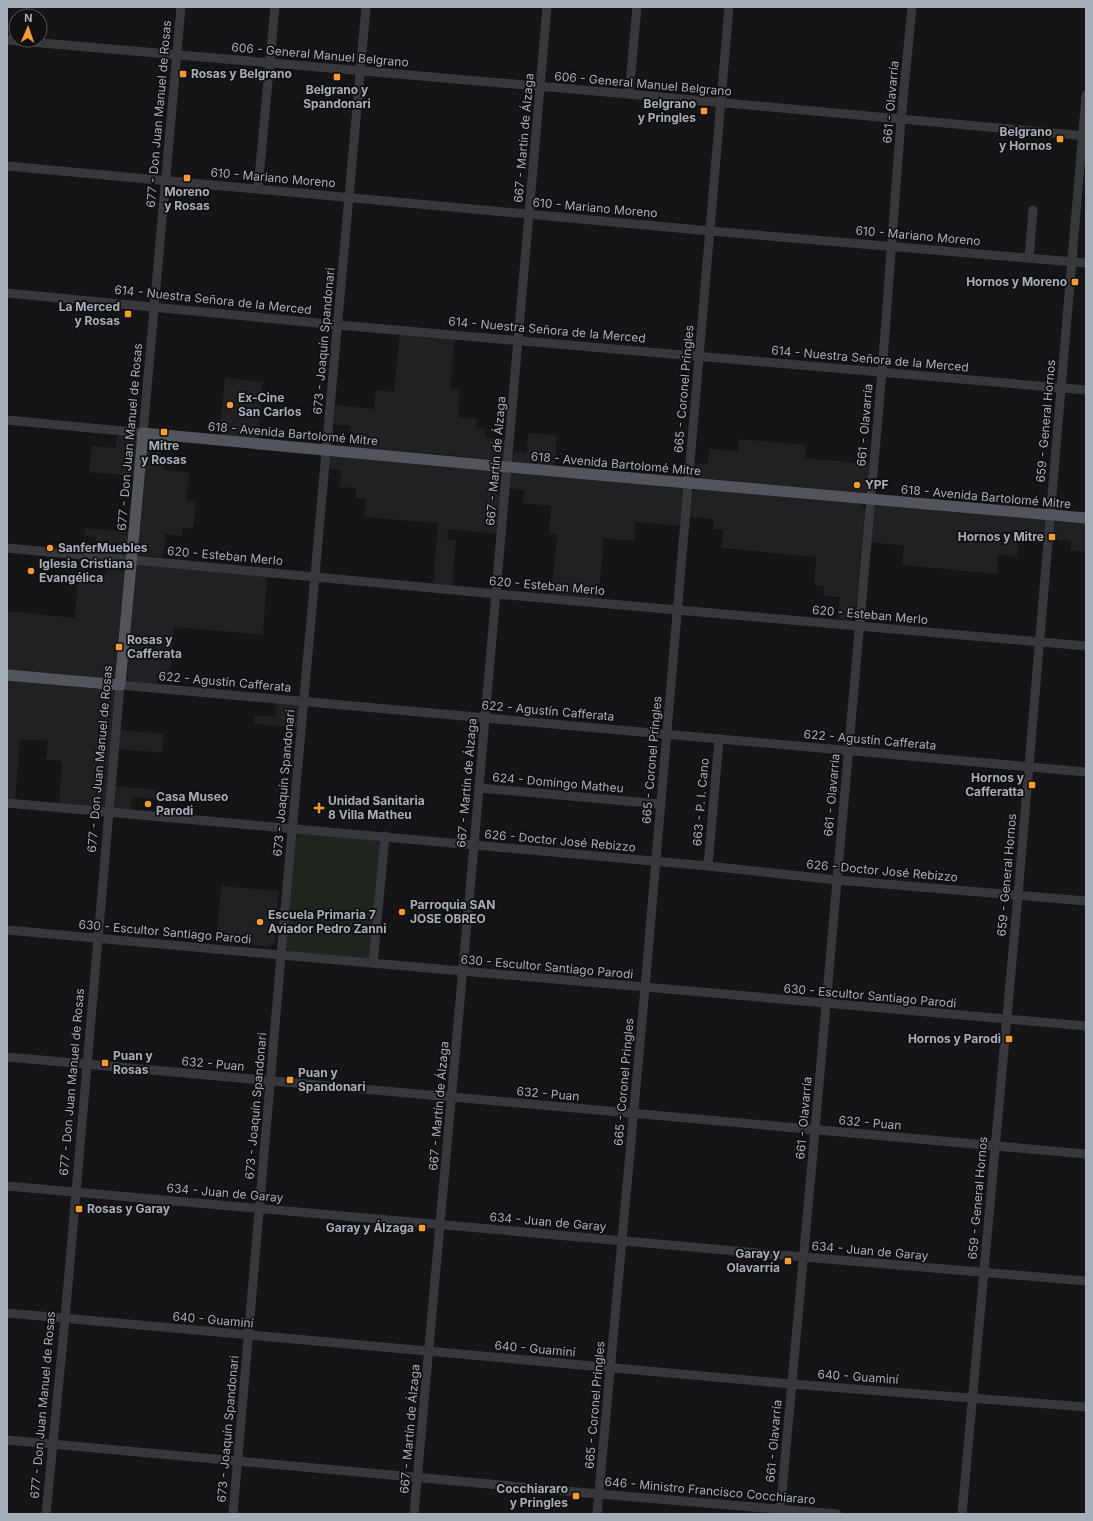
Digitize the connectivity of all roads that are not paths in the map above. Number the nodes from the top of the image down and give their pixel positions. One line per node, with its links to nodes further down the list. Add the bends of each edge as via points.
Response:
1 (181, 7): 9 (street, 677 - Don Juan Manuel de Rosas)
2 (275, 7): 10 (street)
3 (366, 7): 11 (street, 673 - Joaquín Spandonari)
4 (547, 7): 12 (street, 667 - Martín de Álzaga)
5 (637, 7): 13 (street)
6 (729, 7): 15 (street, 665 - Coronel Pringles)
7 (912, 7): 16 (street, 661 - Olavarría)
8 (7, 40): 9 (street, 606 - General Manuel Belgrano)
9 (178, 55): 10 (street, 606 - General Manuel Belgrano); 19 (street, 677 - Don Juan Manuel de Rosas)
10 (269, 62): 11 (street, 606 - General Manuel Belgrano); 20 (street)
11 (360, 70): 12 (street, 606 - General Manuel Belgrano); 21 (street, 673 - Joaquín Spandonari)
12 (541, 87): 13 (street, 606 - General Manuel Belgrano); 23 (street, 667 - Martín de Álzaga)
13 (629, 94): 15 (street, 606 - General Manuel Belgrano)
14 (1086, 95): 17 (street, 659 - General Hornos)
15 (721, 103): 16 (street, 606 - General Manuel Belgrano); 24 (street, 665 - Coronel Pringles)
16 (901, 120): 17 (street, 606 - General Manuel Belgrano); 25 (street, 661 - Olavarría)
17 (1084, 136): 27 (street, 659 - General Hornos)
18 (7, 166): 19 (street, 610 - Mariano Moreno)
19 (166, 180): 20 (street, 610 - Mariano Moreno); 30 (street, 677 - Don Juan Manuel de Rosas)
20 (258, 188): 21 (street, 610 - Mariano Moreno)
21 (348, 197): 23 (street, 610 - Mariano Moreno); 31 (street, 673 - Joaquín Spandonari)
22 (1033, 210): 26 (street)
23 (529, 214): 24 (street, 610 - Mariano Moreno); 32 (street, 667 - Martín de Álzaga)
24 (710, 231): 25 (street, 610 - Mariano Moreno); 33 (street, 665 - Coronel Pringles)
25 (891, 246): 26 (street, 610 - Mariano Moreno); 34 (street, 661 - Olavarría)
26 (1029, 258): 27 (street, 610 - Mariano Moreno)
27 (1072, 262): 28 (street, 610 - Mariano Moreno); 35 (street, 659 - General Hornos)
28 (1086, 263)
29 (7, 292): 30 (street, 614 - Nuestra Señora de la Merced)
30 (154, 306): 31 (street, 614 - Nuestra Señora de la Merced); 38 (street, 677 - Don Juan Manuel de Rosas)
31 (338, 325): 32 (street, 614 - Nuestra Señora de la Merced); 39 (street, 673 - Joaquín Spandonari)
32 (518, 340): 33 (street, 614 - Nuestra Señora de la Merced); 40 (street, 667 - Martín de Álzaga)
33 (698, 356): 34 (street, 614 - Nuestra Señora de la Merced); 41 (street, 665 - Coronel Pringles)
34 (882, 372): 35 (street, 614 - Nuestra Señora de la Merced); 42 (street, 661 - Olavarría)
35 (1061, 388): 36 (street, 614 - Nuestra Señora de la Merced); 43 (street, 659 - General Hornos)
36 (1086, 390)
37 (7, 420): 38 (street)
38 (143, 433): 39 (main road, 618 - Avenida Bartolomé Mitre); 46 (main road, 677 - Don Juan Manuel de Rosas)
39 (327, 450): 40 (main road, 618 - Avenida Bartolomé Mitre); 47 (street, 673 - Joaquín Spandonari)
40 (507, 467): 41 (main road, 618 - Avenida Bartolomé Mitre); 48 (street, 667 - Martín de Álzaga)
41 (688, 483): 42 (main road, 618 - Avenida Bartolomé Mitre); 49 (street, 665 - Coronel Pringles)
42 (870, 500): 43 (main road, 618 - Avenida Bartolomé Mitre); 50 (street, 661 - Olavarría)
43 (1050, 515): 44 (main road, 618 - Avenida Bartolomé Mitre); 51 (street, 659 - General Hornos)
44 (1086, 518)
45 (7, 548): 46 (street, 620 - Esteban Merlo)
46 (132, 559): 47 (street, 620 - Esteban Merlo); 54 (main road, 677 - Don Juan Manuel de Rosas)
47 (314, 576): 48 (street, 620 - Esteban Merlo); 55 (street, 673 - Joaquín Spandonari)
48 (496, 594): 49 (street, 620 - Esteban Merlo); 56 (street, 667 - Martín de Álzaga)
49 (676, 610): 50 (street, 620 - Esteban Merlo); 57 (street, 665 - Coronel Pringles)
50 (859, 626): 51 (street, 620 - Esteban Merlo); 59 (street, 661 - Olavarría)
51 (1039, 642): 52 (street, 620 - Esteban Merlo); 60 (street, 659 - General Hornos)
52 (1086, 646)
53 (7, 675): 54 (main road, 622 - Agustín Cafferata)
54 (120, 685): 55 (street, 622 - Agustín Cafferata); 65 (street, 677 - Don Juan Manuel de Rosas)
55 (303, 702): 56 (street, 622 - Agustín Cafferata); 66 (street, 673 - Joaquín Spandonari)
56 (485, 718): 57 (street, 622 - Agustín Cafferata); 62 (street, 667 - Martín de Álzaga)
57 (666, 734): 58 (street, 622 - Agustín Cafferata); 64 (street, 665 - Coronel Pringles)
58 (719, 739): 59 (street, 622 - Agustín Cafferata); 70 (street, 663 - P. I. Cano)
59 (848, 751): 60 (street, 622 - Agustín Cafferata); 71 (street, 661 - Olavarría)
60 (1028, 767): 61 (street, 622 - Agustín Cafferata); 72 (street, 659 - General Hornos)
61 (1086, 772)
62 (479, 788): 64 (street, 624 - Domingo Matheu); 68 (street, 667 - Martín de Álzaga)
63 (7, 803): 65 (street, 626 - Doctor José Rebizzo)
64 (660, 804): 69 (street, 665 - Coronel Pringles)
65 (108, 812): 66 (street, 626 - Doctor José Rebizzo); 75 (street, 677 - Don Juan Manuel de Rosas)
66 (292, 828): 67 (street, 626 - Doctor José Rebizzo); 76 (street, 673 - Joaquín Spandonari)
67 (385, 836): 68 (street, 626 - Doctor José Rebizzo); 77 (street)
68 (474, 845): 69 (street, 626 - Doctor José Rebizzo); 78 (street, 667 - Martín de Álzaga)
69 (656, 862): 70 (street, 626 - Doctor José Rebizzo); 79 (street, 665 - Coronel Pringles)
70 (708, 866): 71 (street, 626 - Doctor José Rebizzo)
71 (837, 880): 72 (street, 626 - Doctor José Rebizzo); 80 (street, 661 - Olavarría)
72 (1018, 895): 73 (street, 626 - Doctor José Rebizzo); 81 (street, 659 - General Hornos)
73 (1086, 901)
74 (7, 930): 75 (street, 630 - Escultor Santiago Parodi)
75 (98, 938): 76 (street, 630 - Escultor Santiago Parodi); 84 (street, 677 - Don Juan Manuel de Rosas)
76 (281, 955): 77 (street, 630 - Escultor Santiago Parodi); 85 (street, 673 - Joaquín Spandonari)
77 (373, 963): 78 (street, 630 - Escultor Santiago Parodi)
78 (463, 971): 79 (street, 630 - Escultor Santiago Parodi); 86 (street, 667 - Martín de Álzaga)
79 (645, 988): 80 (street, 630 - Escultor Santiago Parodi); 87 (street, 665 - Coronel Pringles)
80 (826, 1003): 81 (street, 630 - Escultor Santiago Parodi); 88 (street, 661 - Olavarría)
81 (1006, 1020): 82 (street, 630 - Escultor Santiago Parodi); 89 (street, 659 - General Hornos)
82 (1086, 1026)
83 (7, 1058): 84 (street, 632 - Puan)
84 (86, 1065): 85 (street, 632 - Puan); 92 (street, 677 - Don Juan Manuel de Rosas)
85 (270, 1081): 86 (street, 632 - Puan); 93 (street, 673 - Joaquín Spandonari)
86 (451, 1097): 87 (street, 632 - Puan); 94 (street, 667 - Martín de Álzaga)
87 (633, 1114): 88 (street, 632 - Puan); 95 (street, 665 - Coronel Pringles)
88 (815, 1130): 89 (street, 632 - Puan); 96 (street, 661 - Olavarría)
89 (994, 1147): 90 (street, 632 - Puan); 97 (street, 659 - General Hornos)
90 (1086, 1154)
91 (7, 1186): 92 (street, 634 - Juan de Garay)
92 (75, 1192): 93 (street, 634 - Juan de Garay); 100 (street, 677 - Don Juan Manuel de Rosas)
93 (259, 1208): 94 (street, 634 - Juan de Garay); 101 (street, 673 - Joaquín Spandonari)
94 (440, 1224): 95 (street, 634 - Juan de Garay); 102 (street, 667 - Martín de Álzaga)
95 (622, 1241): 96 (street, 634 - Juan de Garay); 103 (street, 665 - Coronel Pringles)
96 (804, 1257): 97 (street, 634 - Juan de Garay); 104 (street, 661 - Olavarría)
97 (983, 1272): 98 (street, 634 - Juan de Garay); 105 (street, 659 - General Hornos)
98 (1086, 1281)
99 (7, 1313): 100 (street, 640 - Guaminí)
100 (65, 1318): 101 (street, 640 - Guaminí); 108 (street, 677 - Don Juan Manuel de Rosas)
101 (248, 1335): 102 (street, 640 - Guaminí); 109 (street, 673 - Joaquín Spandonari)
102 (429, 1352): 103 (street, 640 - Guaminí); 110 (street, 667 - Martín de Álzaga)
103 (611, 1367): 104 (street, 640 - Guaminí); 111 (street, 665 - Coronel Pringles)
104 (792, 1384): 105 (street, 640 - Guaminí); 112 (street, 661 - Olavarría)
105 (973, 1398): 106 (street, 640 - Guaminí); 118 (street, 659 - General Hornos)
106 (1086, 1407)
107 (7, 1440): 108 (street, 646 - Ministro Francisco Cocchiararo)
108 (52, 1444): 109 (street, 646 - Ministro Francisco Cocchiararo); 113 (street, 677 - Don Juan Manuel de Rosas)
109 (238, 1461): 110 (street, 646 - Ministro Francisco Cocchiararo); 114 (street, 673 - Joaquín Spandonari)
110 (418, 1477): 111 (street, 646 - Ministro Francisco Cocchiararo); 115 (street, 667 - Martín de Álzaga)
111 (599, 1494): 112 (street, 646 - Ministro Francisco Cocchiararo); 116 (street, 665 - Coronel Pringles)
112 (780, 1512): 117 (street, 646 - Ministro Francisco Cocchiararo)
113 (46, 1514)
114 (233, 1514)
115 (414, 1514)
116 (597, 1514)
117 (838, 1514)
118 (962, 1514)

